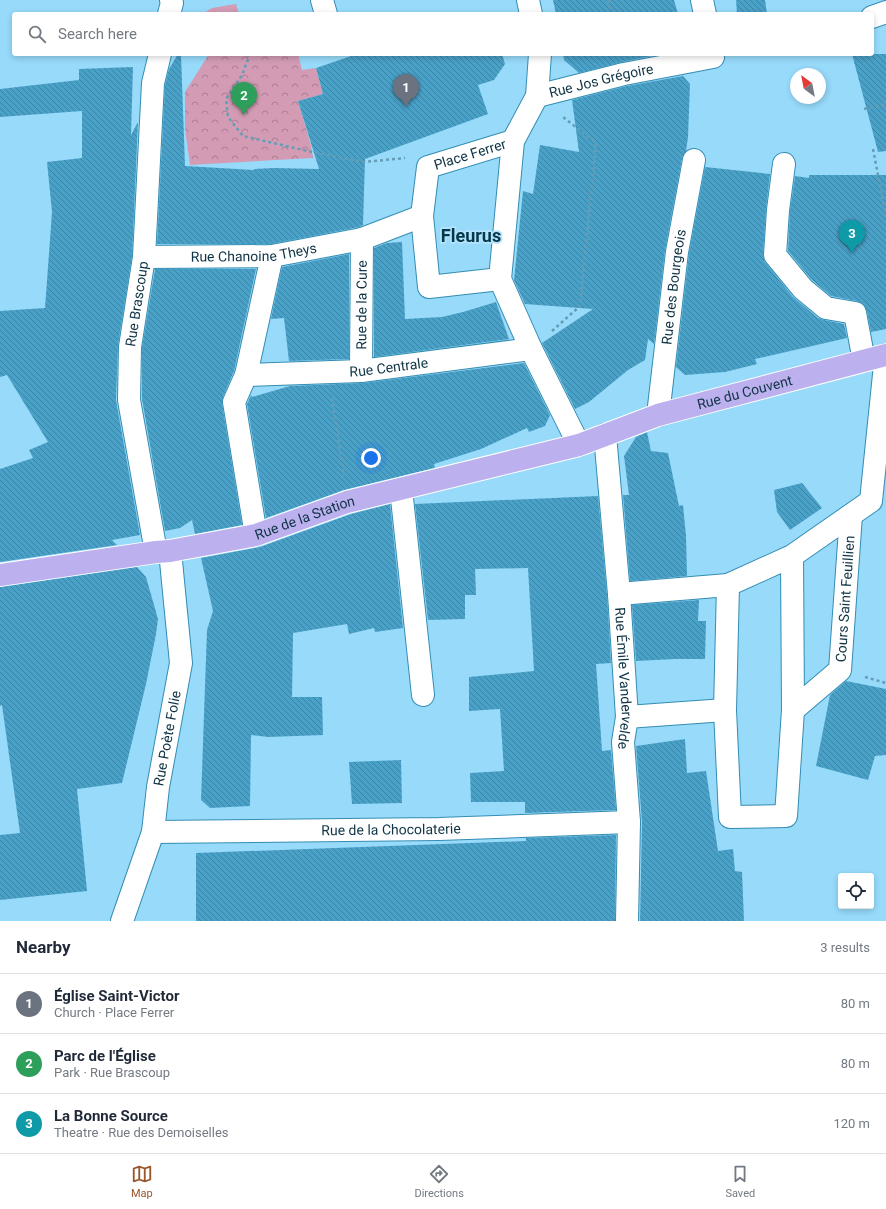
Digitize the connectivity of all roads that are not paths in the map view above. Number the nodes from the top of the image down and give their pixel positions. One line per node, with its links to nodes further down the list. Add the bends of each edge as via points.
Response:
1 (322, 0): 4 (street)
2 (528, 0): 5 (street)
3 (702, 0): 6 (street)
4 (325, 12)
5 (531, 12)
6 (705, 12)
7 (886, 12): 8 (street)
8 (874, 15)
9 (160, 56): 19 (street, Rue Brascoup, via 153,83)
10 (540, 56): 12 (street, Place Ferrer)
11 (711, 59): 12 (street, Rue Jos Grégoire, via 624,74)
12 (536, 96): 13 (street, Place Ferrer)
13 (513, 141): 16 (street, Place Ferrer, via 428,167); 20 (street, Place Ferrer)
14 (694, 160): 26 (street, Rue des Bourgeois, via 677,252)
15 (784, 164): 23 (street, via 775,255 803,289 826,308 855,313)
16 (422, 216): 17 (street); 20 (street, Place Ferrer, via 429,287)
17 (362, 239): 18 (street, Rue Chanoine Theys); 24 (street, Rue de la Cure)
18 (272, 256): 19 (street, Rue Chanoine Theys); 25 (street)
19 (144, 257): 32 (street, Rue Brascoup, via 130,347 129,400)
20 (500, 279): 21 (street, Place Ferrer)
21 (530, 349): 24 (street, Rue Centrale); 28 (street, Place Ferrer)
22 (886, 355): 23 (main road, Rue du Couvent); 30 (street, Cours Saint Feuillien, via 871,501)
23 (864, 361): 26 (main road, Rue du Couvent)
24 (361, 372): 25 (street, Rue Centrale)
25 (246, 375): 31 (street, via 234,402)
26 (658, 415): 27 (main road, Rue du Couvent)
27 (604, 435): 28 (main road, Rue de la Station); 36 (street, Rue Émile Vandervelde)
28 (579, 444): 29 (main road, Rue de la Station)
29 (401, 489): 31 (main road, Rue de la Station, via 347,502); 37 (street)
30 (851, 515): 33 (street, Cours Saint Feuillien); 39 (street, Cours Saint Feuillien, via 840,670)
31 (256, 535): 32 (main road, Rue de la Station)
32 (163, 551): 34 (main road, Rue de la Station); 42 (street, Rue Poète Folie, via 181,663 158,787)
33 (792, 556): 35 (street, Cours Saint Feuillien); 39 (street)
34 (0, 576)
35 (728, 585): 36 (street, Cours Saint Feuillien); 38 (street)
36 (619, 594): 40 (street, Rue Émile Vandervelde)
37 (423, 694)
38 (725, 710): 39 (street, via 730,817 786,816); 40 (street)
39 (793, 710)
40 (627, 717): 41 (street, Rue Émile Vandervelde, via 623,742)
41 (629, 822): 42 (street, Rue de la Chocolaterie, via 439,828); 44 (street, Rue Émile Vandervelde)
42 (153, 832): 43 (street, Rue Poète Folie)
43 (122, 921)
44 (627, 921)

